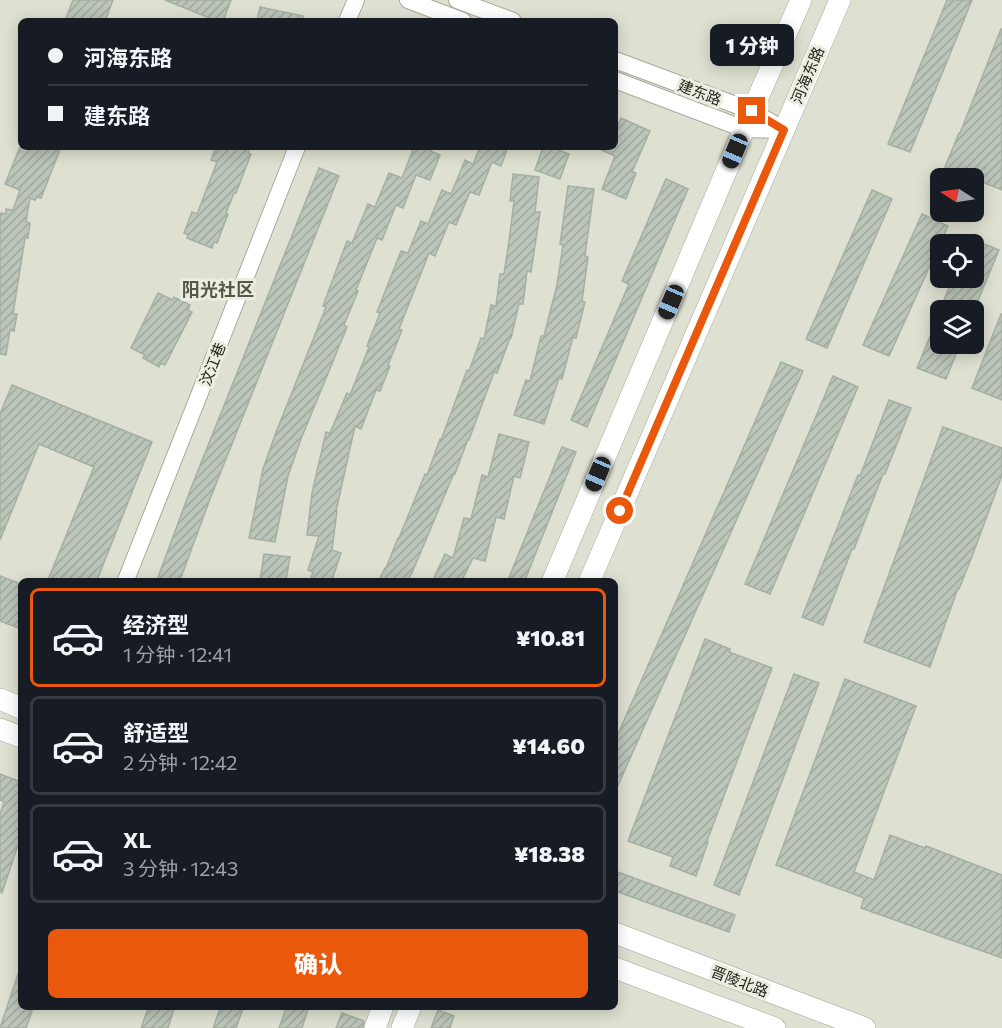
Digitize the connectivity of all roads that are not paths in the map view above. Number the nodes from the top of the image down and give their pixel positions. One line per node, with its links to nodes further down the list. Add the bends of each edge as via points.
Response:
1 (356, 0): 6 (street)
2 (408, 0): 7 (street)
3 (457, 0): 8 (street)
4 (801, 0): 11 (main road)
5 (840, 0): 12 (main road, 河海东路)
6 (348, 18)
7 (454, 18)
8 (505, 18)
9 (618, 61): 11 (street, 建东路)
10 (618, 81): 11 (street, 建东路)
11 (748, 120): 12 (street, 建东路); 15 (main road)
12 (784, 130): 16 (main road, 河海东路)
13 (296, 150): 14 (street, 汶江巷)
14 (127, 578)
15 (554, 578)
16 (591, 578)
17 (0, 699): 18 (main road)
18 (18, 707)
19 (0, 729): 20 (main road)
20 (18, 736)
21 (618, 934): 28 (main road, 晋陵北路)
22 (618, 969): 27 (main road)
23 (382, 1010): 25 (main road)
24 (409, 1010): 26 (main road)
25 (375, 1028)
26 (402, 1028)
27 (775, 1028)
28 (865, 1028)

